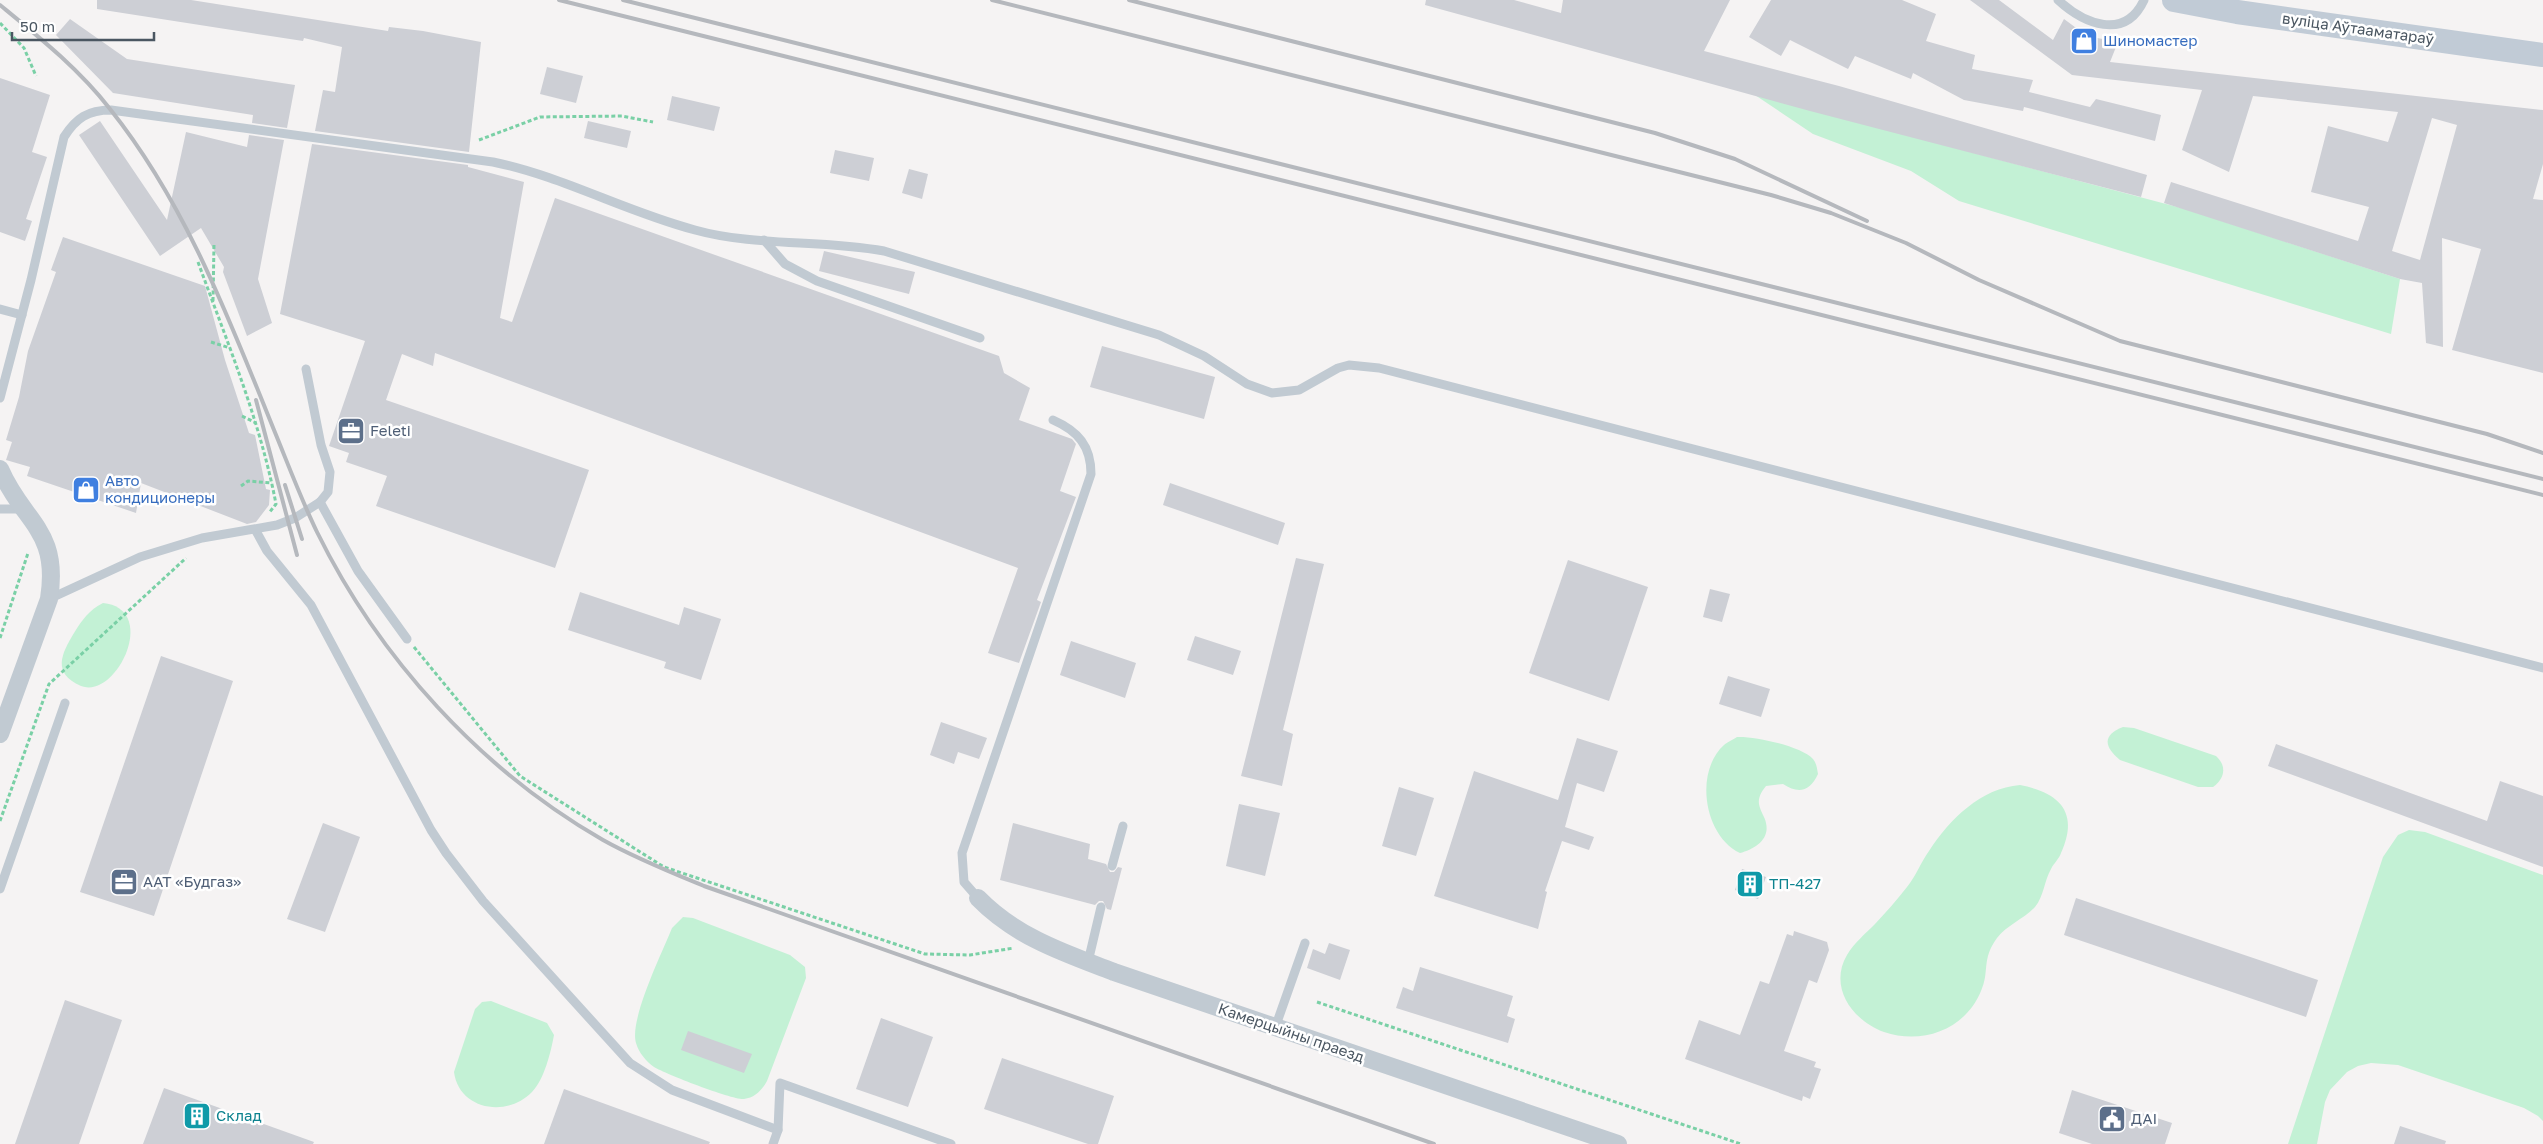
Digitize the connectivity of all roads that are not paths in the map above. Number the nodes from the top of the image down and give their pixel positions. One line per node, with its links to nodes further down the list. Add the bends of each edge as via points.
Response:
1 (2058, 0): 2 (lane, via 2091,20 2112,26 2126,23)
2 (2144, 0)
3 (2174, 0): 4 (main road, вуліца Аўтааматараў, via 2237,12)
4 (2543, 55)
5 (764, 240): 7 (lane, via 718,236 695,230 508,165 178,118 99,110 78,119 64,137); 8 (lane, via 775,254 800,273); 19 (lane, via 840,244 928,263 1159,335 1204,356 1247,384 1272,393 1299,390 1344,366 1379,368)
6 (0, 309): 7 (lane)
7 (22, 314): 10 (lane)
8 (980, 338)
9 (306, 369): 13 (lane, via 321,445 330,472 328,492)
10 (0, 398)
11 (1053, 420): 25 (lane, via 1078,435 1087,447 1091,474 963,846 964,882)
12 (0, 469): 15 (street)
13 (320, 502): 16 (lane, via 296,518); 18 (lane, via 358,571)
14 (0, 509): 15 (lane)
15 (25, 509): 17 (street, via 46,541 52,580)
16 (256, 531): 17 (lane, via 202,538 156,552); 30 (lane, via 267,551 311,605 431,830 483,901 607,1041 641,1072 672,1090)
17 (49, 599): 21 (street)
18 (407, 639)
19 (2543, 668)
20 (65, 703): 24 (lane)
21 (0, 734)
22 (1122, 826): 23 (lane)
23 (1112, 866)
24 (0, 889)
25 (978, 898): 28 (street, Камерцыйны праезд, via 993,914 1041,944)
26 (1101, 907): 28 (lane)
27 (1305, 943): 29 (lane)
28 (1088, 962): 29 (street, Камерцыйны праезд)
29 (1275, 1028): 33 (street, Камерцыйны праезд)
30 (778, 1130): 31 (lane); 32 (lane, via 780,1083)
31 (773, 1144)
32 (951, 1144)
33 (1618, 1144)

